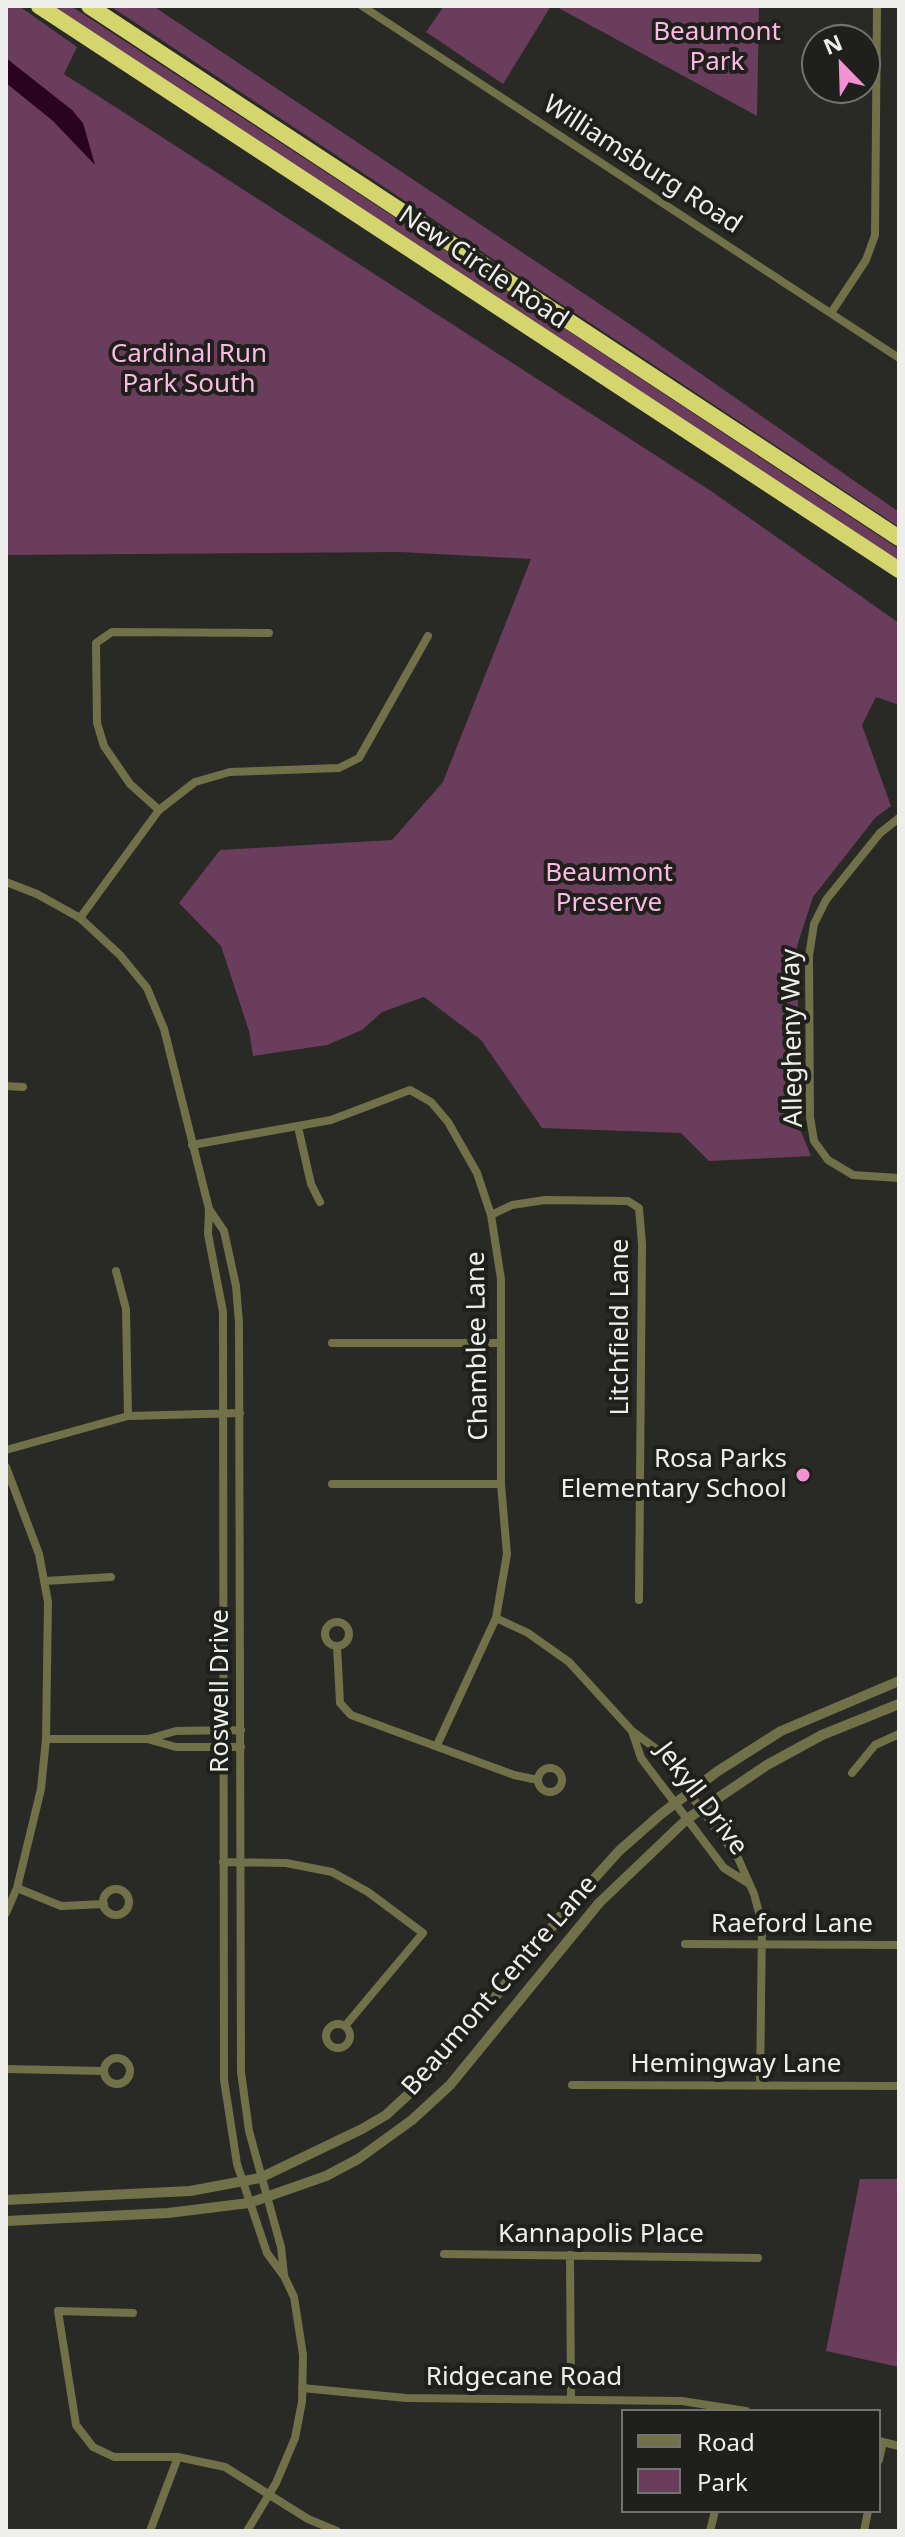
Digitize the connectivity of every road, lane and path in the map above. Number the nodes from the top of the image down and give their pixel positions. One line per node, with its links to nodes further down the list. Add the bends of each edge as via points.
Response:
1 (39, 6): 8 (highway, New Circle Road)
2 (89, 6): 7 (highway, New Circle Road)
3 (362, 6): 5 (street, Williamsburg Road)
4 (877, 6): 5 (street, via 875,235 866,260)
5 (831, 313): 6 (street, Williamsburg Road)
6 (899, 358)
7 (899, 538)
8 (899, 570)
9 (269, 633): 11 (street, via 112,632 96,643 97,723 104,746 130,784)
10 (428, 636): 11 (street, via 359,758 339,768 209,777)
11 (159, 810): 14 (street)
12 (899, 818): 19 (street, Allegheny Way, via 880,833 826,900 814,924 809,956 814,1141 828,1160 853,1175)
13 (6, 882): 14 (street, Roswell Drive)
14 (80, 918): 18 (street, Roswell Drive, via 147,988 164,1029)
15 (6, 1086): 16 (street)
16 (23, 1087)
17 (298, 1127): 18 (street, Chamblee Lane); 20 (street); 22 (street, Chamblee Lane, via 370,1107 404,1091 419,1093 458,1138)
18 (192, 1145): 21 (street, Roswell Drive)
19 (899, 1178)
20 (320, 1202)
21 (209, 1209): 26 (street, Roswell Drive, via 208,1234 223,1312); 27 (street, Roswell Drive, via 224,1231 236,1286)
22 (491, 1215): 25 (street, Chamblee Lane, via 501,1279); 35 (street, Litchfield Lane, via 512,1205 545,1200 628,1201 639,1208)
23 (116, 1271): 28 (street, via 126,1309)
24 (332, 1343): 25 (street)
25 (500, 1343): 32 (street, Chamblee Lane)
26 (223, 1413): 27 (street); 28 (street); 40 (street, Roswell Drive)
27 (240, 1413): 41 (street, Roswell Drive)
28 (128, 1416): 29 (street)
29 (6, 1450)
30 (6, 1467): 34 (street)
31 (332, 1484): 32 (street)
32 (501, 1484): 36 (street, Chamblee Lane, via 508,1545)
33 (111, 1577): 34 (street)
34 (45, 1581): 44 (street)
35 (639, 1600)
36 (496, 1618): 42 (street, Jekyll Drive, via 569,1662); 46 (street, Chamblee Lane)
37 (337, 1646): 46 (street, via 340,1703 346,1711)
38 (899, 1681): 51 (street, Beaumont Centre Lane, via 781,1731)
39 (899, 1704): 53 (street, Beaumont Centre Lane, via 822,1735)
40 (223, 1730): 41 (street); 45 (street, via 176,1731); 47 (street, Roswell Drive)
41 (241, 1730): 48 (street, Roswell Drive)
42 (632, 1731): 51 (street, Jekyll Drive, via 655,1748); 52 (street, Jekyll Drive, via 641,1758)
43 (899, 1734): 49 (street, via 875,1745)
44 (46, 1739): 45 (street); 58 (street, via 41,1789)
45 (147, 1739): 47 (street, via 176,1747)
46 (437, 1745): 50 (street)
47 (223, 1747): 48 (street); 55 (street, Roswell Drive)
48 (241, 1747): 56 (street, Roswell Drive)
49 (852, 1773)
50 (538, 1780)
51 (689, 1792): 52 (street, Beaumont Centre Lane); 53 (street, Jekyll Drive)
52 (675, 1803): 54 (street, Jekyll Drive); 70 (street, Beaumont Centre Lane, via 599,1872 414,2091 362,2129)
53 (701, 1808): 54 (street, Beaumont Centre Lane); 57 (street, Jekyll Drive, via 738,1858)
54 (687, 1819): 57 (street, Jekyll Drive, via 724,1868); 72 (street, Beaumont Centre Lane, via 599,1903 466,2067 412,2120 358,2159)
55 (223, 1862): 56 (street); 71 (street, Roswell Drive, via 224,2080)
56 (241, 1862): 64 (street, via 332,1872 423,1933); 70 (street, Roswell Drive, via 241,2072)
57 (749, 1884): 62 (street, Jekyll Drive, via 762,1924)
58 (17, 1888): 59 (street, via 61,1906); 60 (street)
59 (104, 1904)
60 (6, 1913)
61 (685, 1944): 62 (street, Raeford Lane)
62 (762, 1944): 63 (street, Raeford Lane); 67 (street, Jekyll Drive)
63 (899, 1945)
64 (345, 2026)
65 (6, 2069): 66 (street)
66 (104, 2071)
67 (760, 2084): 68 (street, Hemingway Lane); 69 (street, Hemingway Lane)
68 (572, 2085)
69 (899, 2086)
70 (260, 2178): 71 (street, Beaumont Centre Lane); 72 (street, Roswell Drive)
71 (242, 2181): 73 (street, Beaumont Centre Lane, via 190,2191); 74 (street, Roswell Drive)
72 (265, 2199): 74 (street, Beaumont Centre Lane); 79 (street, Roswell Drive, via 281,2247)
73 (6, 2200)
74 (249, 2203): 75 (street, Beaumont Centre Lane); 79 (street, Roswell Drive, via 267,2253)
75 (6, 2221)
76 (444, 2254): 77 (street, Kannapolis Place)
77 (570, 2255): 78 (street, Kannapolis Place); 82 (street)
78 (758, 2258)
79 (284, 2276): 81 (street, via 301,2328)
80 (133, 2313): 86 (street, via 58,2311 76,2425 93,2447 114,2457)
81 (302, 2388): 82 (street, Ridgecane Road, via 406,2398); 87 (street, via 295,2438)
82 (571, 2398): 83 (street, Ridgecane Road, via 682,2401)
83 (734, 2409)
84 (881, 2442): 85 (street)
85 (899, 2446)
86 (178, 2457): 87 (street, via 225,2467); 88 (street)
87 (268, 2496): 89 (street); 90 (street)
88 (150, 2531)
89 (247, 2531)
90 (337, 2531)

